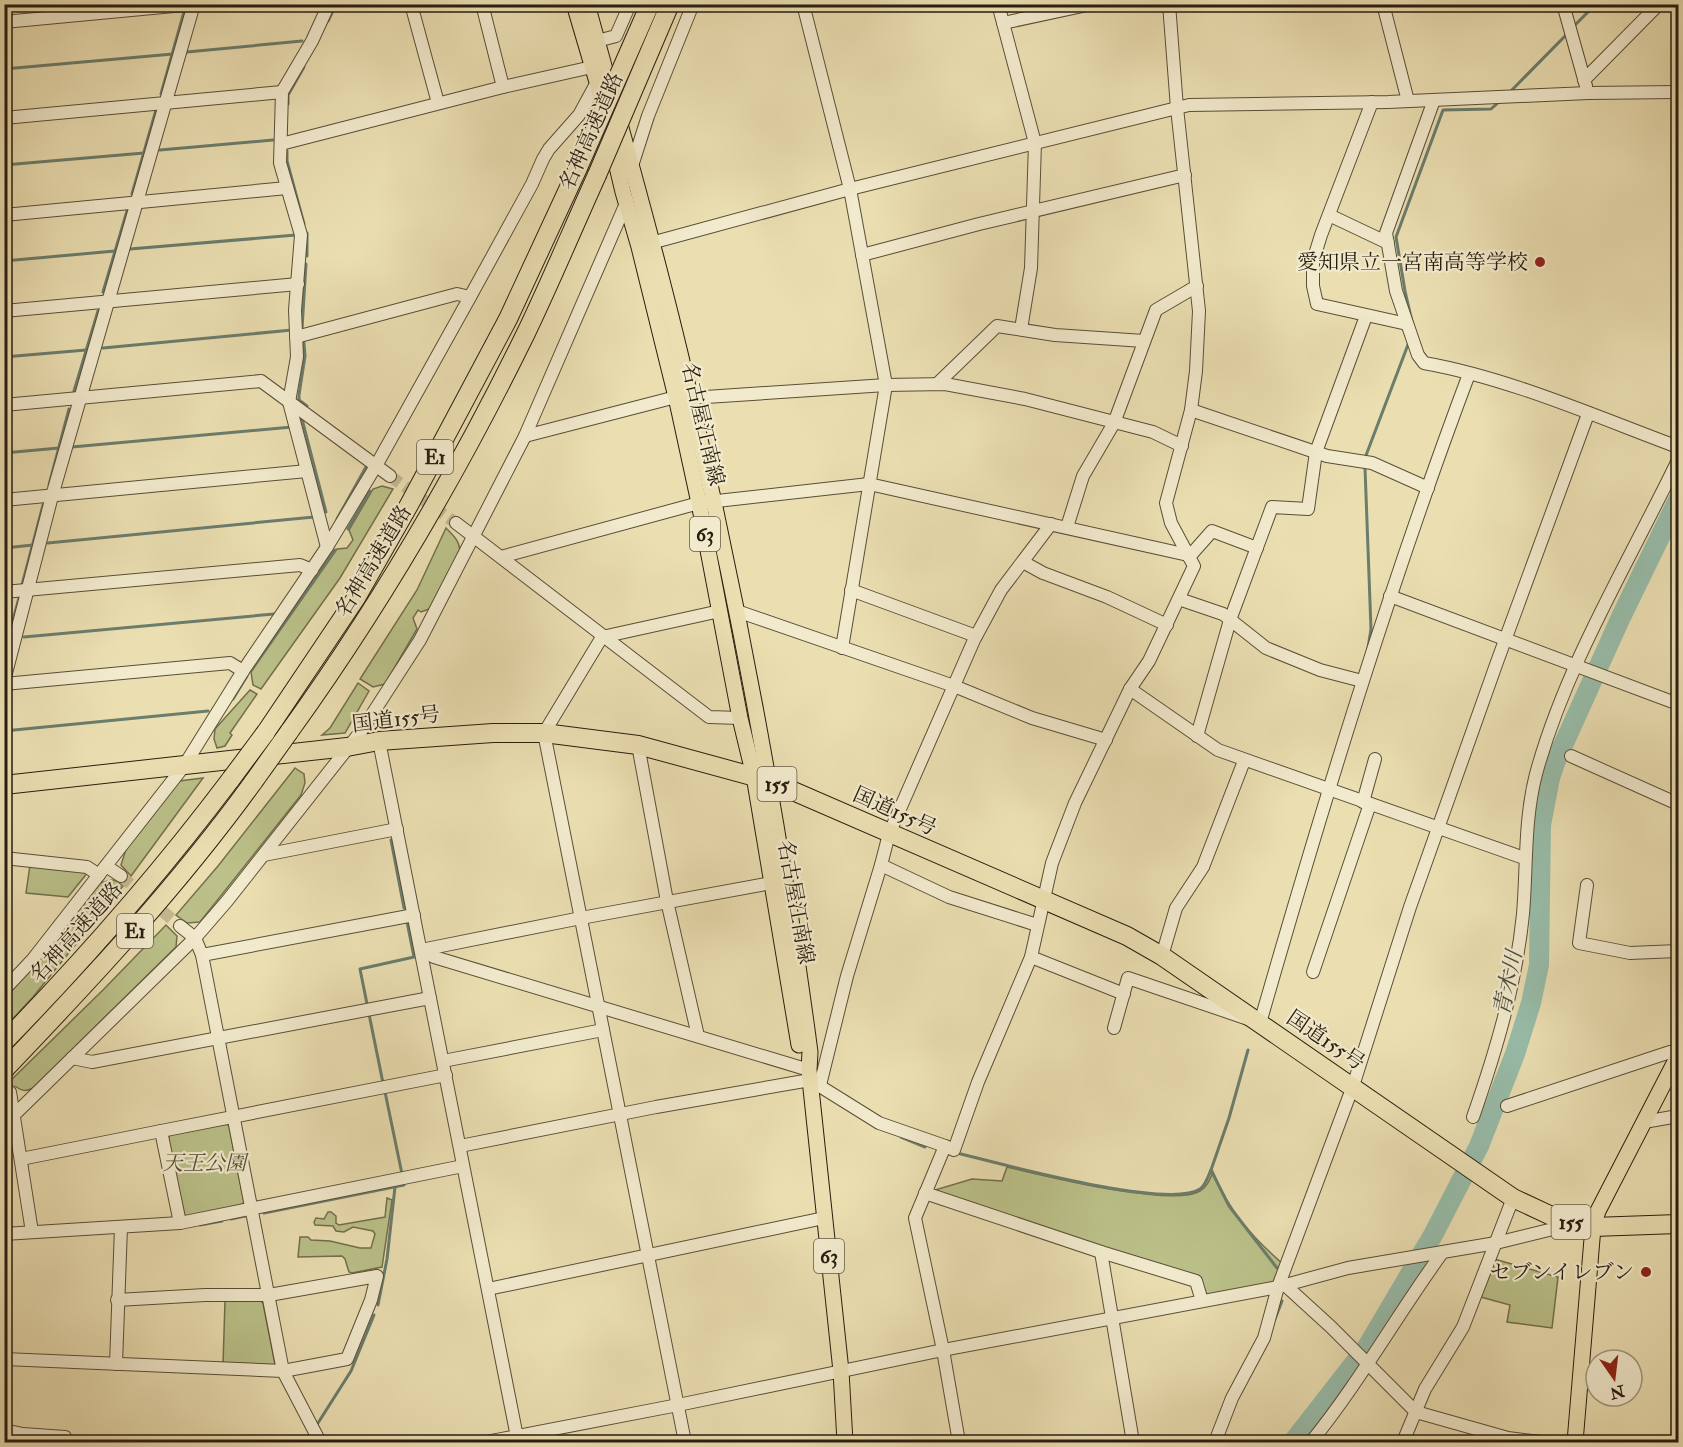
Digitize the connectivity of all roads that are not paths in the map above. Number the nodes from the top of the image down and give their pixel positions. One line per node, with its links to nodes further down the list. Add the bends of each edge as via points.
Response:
1 (194, 4): 18 (street); 30 (street)
2 (329, 4): 24 (street)
3 (411, 4): 31 (street)
4 (482, 4): 23 (street)
5 (574, 4): 21 (main road, 名古屋江南線 / 63)
6 (587, 4): 20 (main road, 名古屋江南線 / 63)
7 (630, 4): 20 (street, via 616,36)
8 (650, 4): 160 (highway, 名神高速道路 / E1, bridge, via 508,319 356,598 231,779 143,890 67,978)
9 (670, 4): 164 (highway, 名神高速道路 / E1, bridge, via 527,332 374,607 254,781 155,909)
10 (693, 4): 36 (street, via 648,116)
11 (803, 4): 39 (street)
12 (998, 4): 19 (street)
13 (1092, 4): 19 (street)
14 (1169, 4): 32 (street)
15 (1383, 4): 28 (street)
16 (1563, 4): 22 (street)
17 (1659, 4): 22 (street)
18 (4, 22)
19 (1003, 23): 34 (street)
20 (597, 41): 36 (main road, 名古屋江南線 / 63)
21 (595, 75): 23 (street); 41 (main road, 名古屋江南線 / 63); 50 (street, via 579,115 549,148)
22 (1584, 80): 26 (street)
23 (503, 87): 31 (street)
24 (282, 92): 30 (street); 35 (street)
25 (1678, 92): 26 (street)
26 (1587, 93): 27 (street)
27 (1434, 100): 28 (street); 46 (street, via 1386,233)
28 (1408, 101): 29 (street)
29 (1372, 102): 32 (street); 44 (street)
30 (166, 103): 33 (street); 40 (street)
31 (438, 104): 35 (street)
32 (1177, 108): 34 (street); 37 (street)
33 (4, 118)
34 (1035, 143): 39 (street); 42 (street)
35 (280, 144): 38 (street)
36 (632, 169): 41 (street); 45 (main road, 名古屋江南線 / 63)
37 (1185, 175): 42 (street); 49 (street)
38 (287, 188): 40 (street); 48 (street, via 301,235)
39 (850, 189): 45 (street); 47 (street)
40 (136, 202): 43 (street); 51 (street)
41 (626, 204): 62 (main road, 名古屋江南線 / 63); 68 (street)
42 (1034, 211): 47 (street); 55 (street, via 1031,268)
43 (4, 215)
44 (1329, 215): 46 (street); 53 (street, via 1313,261 1317,304)
45 (651, 243): 62 (main road, 名古屋江南線 / 63)
46 (1388, 243): 54 (street, via 1396,291)
47 (862, 255): 60 (street)
48 (298, 284): 51 (street); 56 (street)
49 (1197, 286): 57 (street, via 1156,309); 65 (street, via 1199,321)
50 (470, 297): 56 (street, via 457,294); 73 (street)
51 (108, 301): 52 (street); 61 (street)
52 (4, 311)
53 (1366, 316): 54 (street); 71 (street)
54 (1407, 324): 58 (street, via 1424,363)
55 (1021, 329): 57 (street); 59 (street, via 997,326)
56 (296, 337): 63 (street)
57 (1144, 341): 67 (street)
58 (1469, 374): 66 (street); 77 (street)
59 (937, 384): 60 (street); 67 (street, via 1025,399)
60 (886, 385): 62 (street); 76 (street)
61 (80, 398): 63 (street, via 261,381); 64 (street); 78 (street)
62 (684, 398): 68 (street); 80 (main road, 名古屋江南線 / 63)
63 (290, 402): 73 (street); 74 (street)
64 (4, 405)
65 (1191, 410): 69 (street); 71 (street)
66 (1588, 414): 70 (street); 102 (street)
67 (1114, 423): 69 (street, via 1153,432); 83 (street, via 1083,476)
68 (525, 436): 84 (street)
69 (1182, 446): 87 (street, via 1166,503 1171,523)
70 (1678, 447)
71 (1316, 452): 77 (street, via 1372,463); 86 (street, via 1308,509 1272,507)
72 (1678, 460): 104 (street)
73 (376, 464): 75 (street); 85 (street)
74 (307, 471): 78 (street); 85 (street)
75 (390, 476)
76 (869, 484): 80 (street); 82 (street); 92 (street)
77 (1428, 488): 94 (street)
78 (52, 496): 79 (street); 91 (street)
79 (4, 500)
80 (706, 501): 88 (street); 96 (main road, 名古屋江南線 / 63); 97 (main road, 名古屋江南線 / 63)
81 (456, 523): 84 (street)
82 (1051, 524): 83 (street); 89 (street)
83 (1067, 527): 87 (street)
84 (474, 537): 88 (street); 117 (street, via 420,640)
85 (327, 547): 90 (street)
86 (1257, 548): 87 (street, via 1212,531); 98 (street)
87 (1189, 556): 95 (street, via 1194,566)
88 (501, 557): 101 (street)
89 (1023, 562): 99 (street); 100 (street, via 1001,590)
90 (312, 570): 91 (street, via 300,565); 105 (street)
91 (28, 590): 93 (street); 107 (street)
92 (851, 590): 100 (street); 103 (street)
93 (4, 592)
94 (1390, 596): 102 (street); 106 (street)
95 (1179, 599): 98 (street); 99 (street)
96 (720, 611): 101 (street); 111 (main road, 名古屋江南線 / 63)
97 (737, 611): 103 (street); 122 (main road, 名古屋江南線 / 63)
98 (1230, 620): 106 (street, via 1266,648 1320,670); 113 (street)
99 (1167, 625): 109 (street)
100 (976, 636): 108 (street)
101 (602, 637): 111 (street, via 709,717); 112 (street)
102 (1506, 638): 104 (street); 127 (street)
103 (842, 648): 108 (street)
104 (1576, 665): 110 (street); 132 (street, via 1536,776)
105 (243, 671): 107 (street, via 230,663); 121 (street)
106 (1362, 681): 124 (street)
107 (4, 683)
108 (954, 686): 114 (street, via 1032,718); 129 (street)
109 (1130, 689): 113 (street); 114 (street)
110 (1678, 704)
111 (740, 718): 122 (main road, 名古屋江南線 / 63)
112 (544, 733): 115 (highway, 国道155号 / 155, via 482,733); 116 (highway, 国道155号 / 155); 141 (street)
113 (1197, 736): 120 (street)
114 (1106, 740): 138 (street, via 1075,803)
115 (379, 741): 117 (highway, 国道155号 / 155); 128 (street)
116 (638, 745): 122 (highway, 国道155号 / 155); 139 (street)
117 (347, 747): 121 (highway, 国道155号 / 155); 130 (street)
118 (1571, 756): 126 (street)
119 (1375, 759): 125 (street)
120 (1244, 761): 124 (street); 148 (street, via 1203,867 1176,908)
121 (184, 766): 123 (highway, 国道155号 / 155); 134 (street)
122 (762, 779): 129 (highway, 国道155号 / 155); 136 (main road, 名古屋江南線 / 63); 166 (main road, 名古屋江南線 / 63, via 792,915)
123 (4, 785)
124 (1328, 790): 125 (street); 155 (street)
125 (1366, 803): 127 (street); 150 (street)
126 (1678, 804)
127 (1438, 827): 132 (street); 167 (street)
128 (397, 829): 130 (street); 140 (street)
129 (889, 834): 133 (street); 138 (highway, 国道155号 / 155)
130 (264, 855): 144 (street)
131 (4, 858): 134 (street)
132 (1524, 858): 173 (street, via 1523,913 1516,962 1496,1052)
133 (881, 866): 142 (street, via 949,897); 166 (street)
134 (103, 870): 135 (street); 151 (street)
135 (122, 876)
136 (771, 883): 139 (street); 166 (main road, 名古屋江南線 / 63, via 800,1052)
137 (1587, 885): 146 (street, via 1579,944 1630,953)
138 (1044, 900): 142 (street); 148 (highway, 国道155号 / 155, via 1096,921)
139 (667, 901): 141 (street); 158 (street)
140 (414, 915): 145 (street); 147 (street)
141 (581, 918): 145 (street); 154 (street)
142 (1037, 925): 149 (street)
143 (180, 926): 144 (street)
144 (195, 938): 147 (street); 162 (street)
145 (421, 950): 153 (street); 154 (street)
146 (1678, 951)
147 (202, 955): 159 (street)
148 (1162, 956): 155 (highway, 国道155号 / 155)
149 (1031, 957): 152 (street); 178 (street, via 954,1150)
150 (1313, 972)
151 (4, 990)
152 (1124, 994): 155 (street, via 1128,978); 156 (street)
153 (430, 998): 159 (street); 163 (street)
154 (598, 1007): 157 (street); 158 (street)
155 (1260, 1023): 167 (highway, 国道155号 / 155)
156 (1114, 1028)
157 (603, 1030): 163 (street); 170 (street)
158 (698, 1036): 166 (street)
159 (218, 1039): 162 (street, via 92,1062); 172 (street)
160 (4, 1042)
161 (1678, 1054): 169 (street, via 1670,1052); 175 (main road, 155)
162 (72, 1058): 174 (street)
163 (443, 1061): 165 (street)
164 (4, 1071)
165 (446, 1075): 172 (street); 177 (street)
166 (813, 1078): 170 (street); 178 (street, via 879,1124); 184 (main road, 名古屋江南線 / 63)
167 (1353, 1086): 182 (highway, 国道155号 / 155); 195 (street)
168 (10, 1092): 174 (street)
169 (1508, 1106)
170 (620, 1114): 177 (street); 194 (street)
171 (1678, 1116): 175 (street)
172 (234, 1117): 176 (street); 183 (street)
173 (1473, 1117)
174 (9, 1118): 179 (street)
175 (1644, 1122): 188 (main road, 155)
176 (161, 1131): 179 (street); 185 (street)
177 (459, 1146): 180 (street)
178 (945, 1146): 181 (street)
179 (21, 1159): 189 (street)
180 (463, 1166): 183 (street); 196 (street)
181 (925, 1193): 192 (street); 201 (street, via 915,1218)
182 (1514, 1198): 188 (highway, 国道155号 / 155, via 1558,1219); 191 (street)
183 (252, 1208): 185 (street); 197 (street)
184 (824, 1218): 194 (street); 206 (main road, 名古屋江南線 / 63)
185 (180, 1223): 187 (street)
186 (1678, 1224): 188 (highway, 国道155号 / 155)
187 (121, 1227): 189 (street); 198 (street)
188 (1593, 1227): 191 (street, via 1557,1228); 222 (main road, 155)
189 (32, 1232): 190 (street)
190 (4, 1234)
191 (1496, 1243): 193 (street); 208 (street, via 1463,1327 1425,1389)
192 (1101, 1252): 199 (street, via 1196,1281); 200 (street)
193 (1439, 1253): 195 (street); 204 (street)
194 (648, 1256): 196 (street); 207 (street)
195 (1281, 1286): 199 (street); 204 (street); 218 (street, via 1264,1338 1232,1398)
196 (488, 1289): 210 (street)
197 (268, 1295): 198 (street); 205 (street); 205 (street, via 377,1276 347,1359)
198 (117, 1300): 203 (street)
199 (1202, 1301): 200 (street)
200 (1112, 1318): 201 (street); 217 (street)
201 (943, 1350): 206 (street); 216 (street)
202 (4, 1359): 203 (street)
203 (116, 1364): 205 (street)
204 (1368, 1364): 208 (street); 219 (street)
205 (283, 1371): 212 (street)
206 (841, 1371): 207 (street); 215 (main road, 名古屋江南線 / 63)
207 (678, 1405): 210 (street); 214 (street)
208 (1416, 1412): 220 (street); 221 (street, via 1508,1438)
209 (4, 1430): 211 (street, via 65,1437)
210 (518, 1440): 213 (street)
211 (66, 1443)
212 (320, 1443)
213 (486, 1443)
214 (685, 1443)
215 (845, 1443)
216 (959, 1443)
217 (1133, 1443)
218 (1215, 1443)
219 (1311, 1443)
220 (1403, 1443)
221 (1541, 1443)
222 (1575, 1443)

